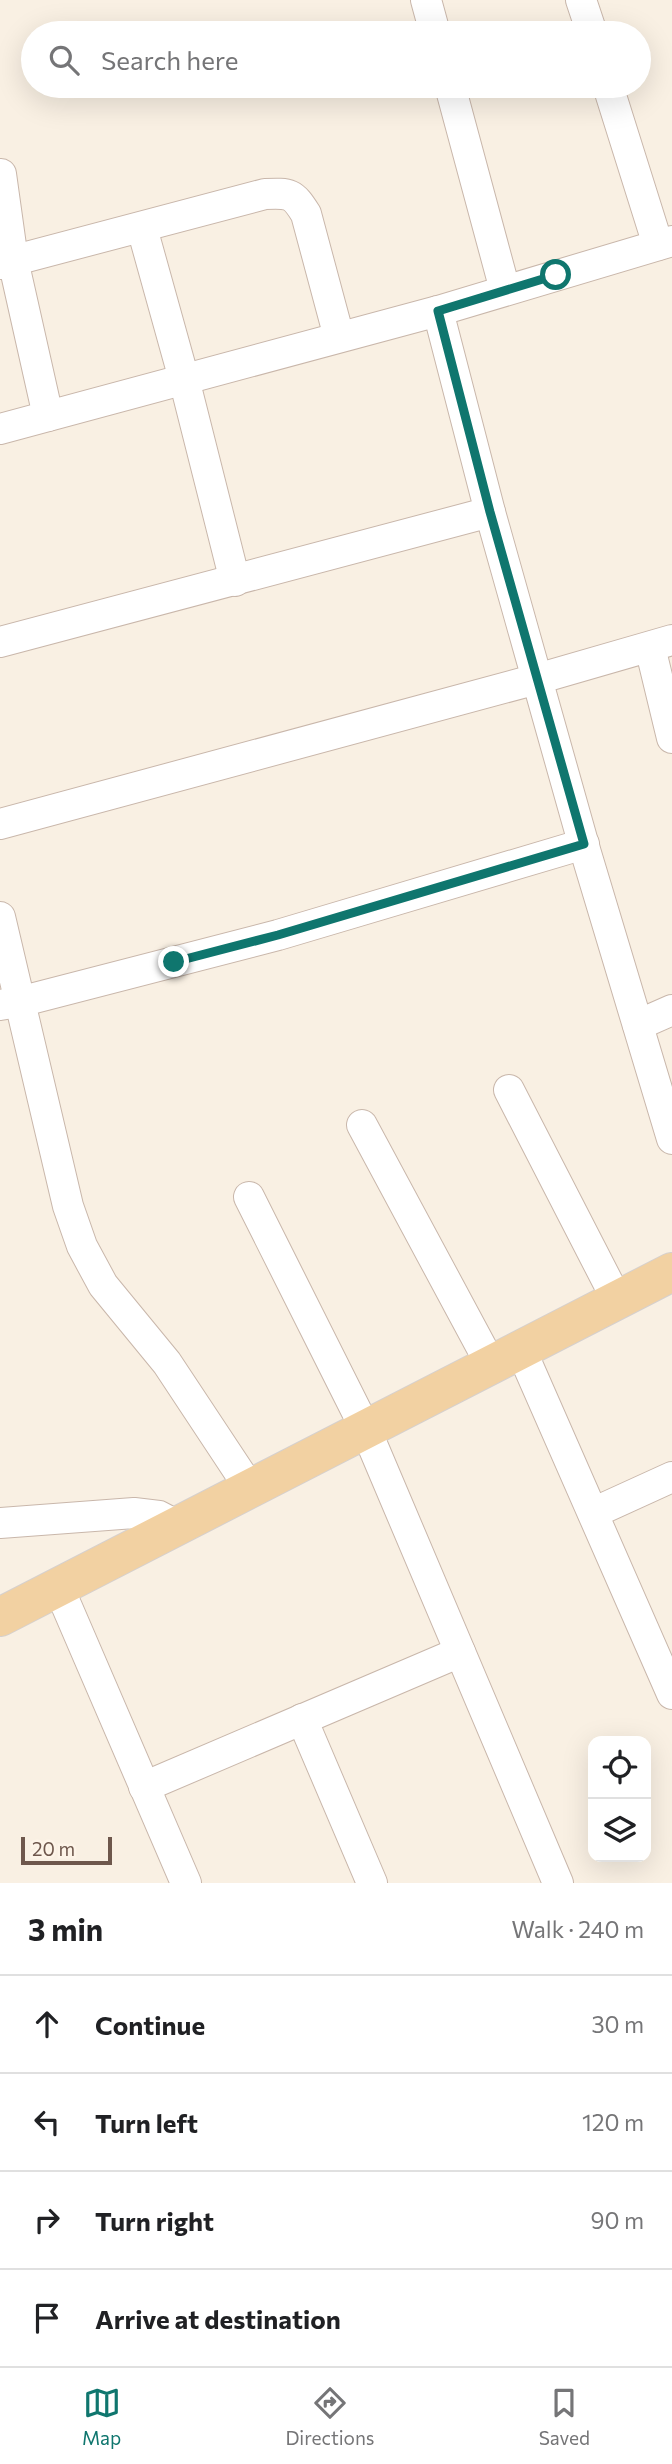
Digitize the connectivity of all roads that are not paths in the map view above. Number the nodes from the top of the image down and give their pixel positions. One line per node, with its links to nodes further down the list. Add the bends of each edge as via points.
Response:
1 (426, 0): 3 (street)
2 (581, 0): 4 (street)
3 (432, 21)
4 (588, 21)
5 (453, 98): 11 (street)
6 (612, 98): 9 (street)
7 (1, 174): 10 (street)
8 (142, 228): 10 (street); 13 (street, via 265,194 296,198 306,214); 14 (street)
9 (665, 243): 11 (street)
10 (7, 262): 15 (street)
11 (505, 290): 12 (street)
12 (438, 311): 13 (street); 17 (street)
13 (338, 337): 14 (street)
14 (184, 379): 15 (street); 18 (street)
15 (48, 416): 16 (street)
16 (0, 429)
17 (490, 512): 18 (street); 21 (street)
18 (235, 581): 19 (street)
19 (0, 642)
20 (661, 644): 21 (street); 22 (street)
21 (537, 679): 23 (street); 24 (street)
22 (672, 738)
23 (0, 824)
24 (584, 844): 26 (street, via 278,935); 28 (street)
25 (0, 917): 26 (street)
26 (9, 1003): 38 (street, via 82,1246 103,1285 167,1363)
27 (672, 1010): 28 (street)
28 (638, 1025): 31 (street)
29 (509, 1090): 34 (street)
30 (362, 1125): 35 (street)
31 (672, 1139)
32 (249, 1197): 36 (street)
33 (672, 1272): 34 (main road)
34 (617, 1300): 35 (main road)
35 (506, 1357): 36 (main road); 39 (street)
36 (366, 1430): 38 (main road); 44 (street)
37 (672, 1478): 39 (street)
38 (251, 1490): 41 (main road)
39 (593, 1513): 45 (street)
40 (0, 1523): 41 (street, via 134,1513 159,1516)
41 (180, 1527): 42 (main road)
42 (58, 1586): 43 (main road); 47 (street)
43 (0, 1617)
44 (460, 1652): 46 (street); 50 (street)
45 (669, 1677)
46 (302, 1719): 47 (street); 49 (street)
47 (144, 1787): 48 (street)
48 (186, 1883)
49 (372, 1883)
50 (558, 1883)

